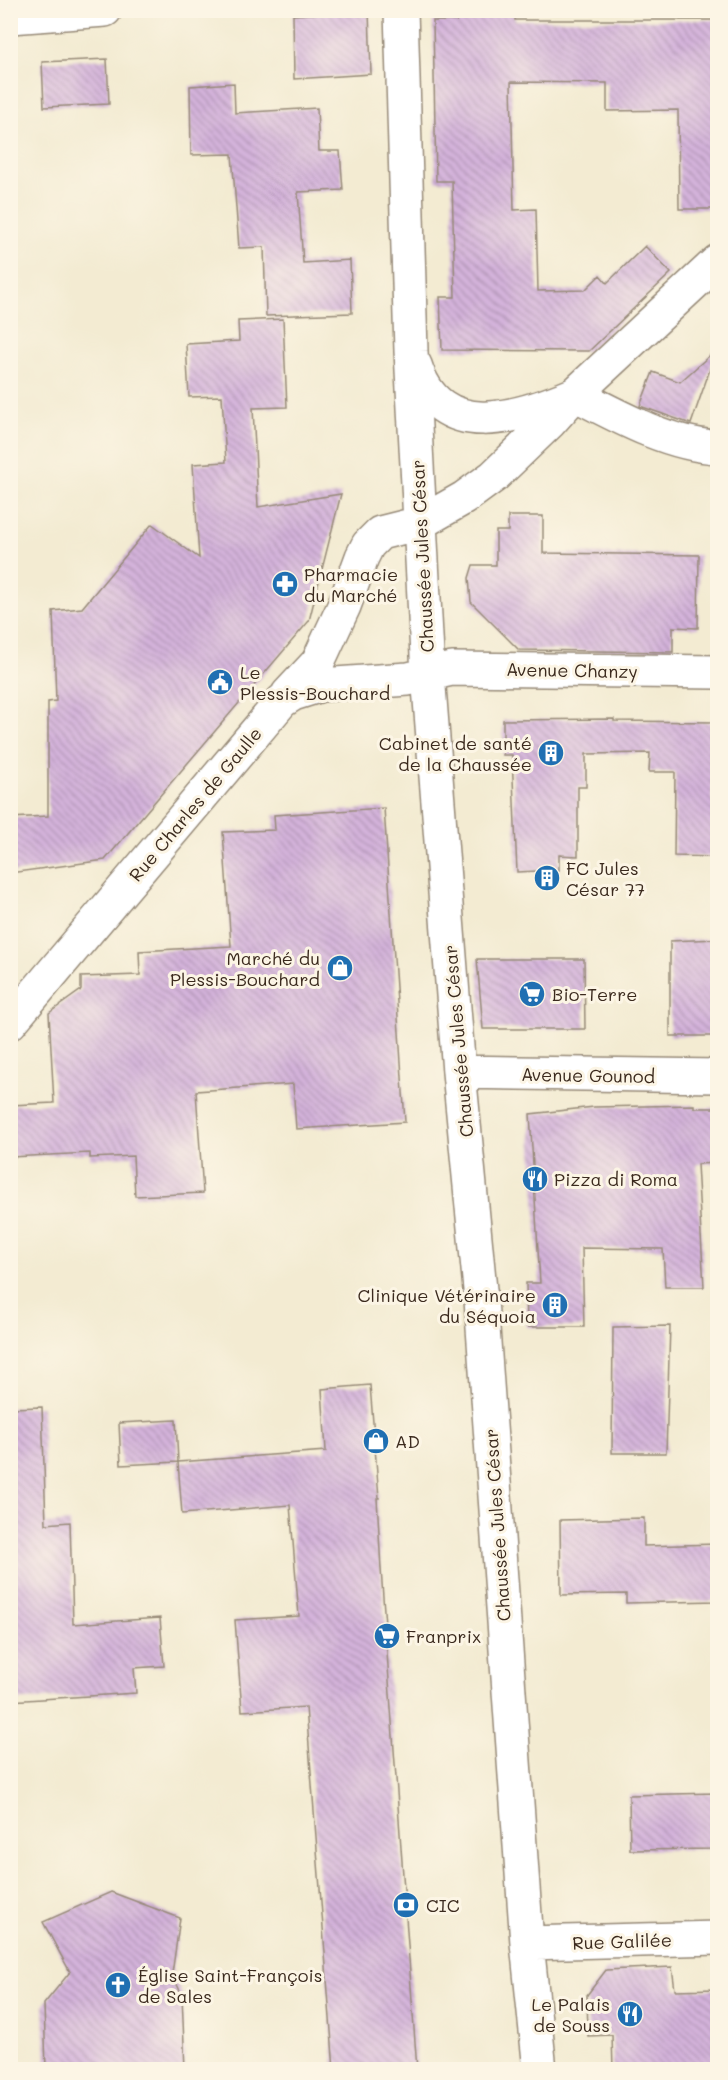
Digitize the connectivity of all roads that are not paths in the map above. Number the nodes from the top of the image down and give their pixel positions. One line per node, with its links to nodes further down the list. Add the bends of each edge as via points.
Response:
1 (105, 10): 3 (street)
2 (401, 10): 5 (street, Chaussée Jules César)
3 (10, 17)
4 (717, 261): 6 (street)
5 (411, 351): 6 (street, via 420,379 434,401 460,416 504,417); 8 (street, Chaussée Jules César)
6 (575, 394): 7 (street, via 635,426); 8 (street, via 494,476)
7 (717, 447)
8 (420, 523): 10 (street, Chaussée Jules César); 11 (street, via 380,533 368,545 318,662)
9 (717, 672): 10 (street, Avenue Chanzy, via 460,668)
10 (428, 674): 11 (street, Rue Charles de Gaulle, via 321,685); 13 (street, Chaussée Jules César)
11 (282, 701): 12 (street, Rue Charles de Gaulle)
12 (10, 1023)
13 (459, 1072): 14 (street, Avenue Gounod); 16 (street, Chaussée Jules César, via 481,1300)
14 (717, 1076)
15 (717, 1938): 16 (street, Rue Galilée)
16 (527, 1943): 17 (street, Chaussée Jules César)
17 (540, 2070)

